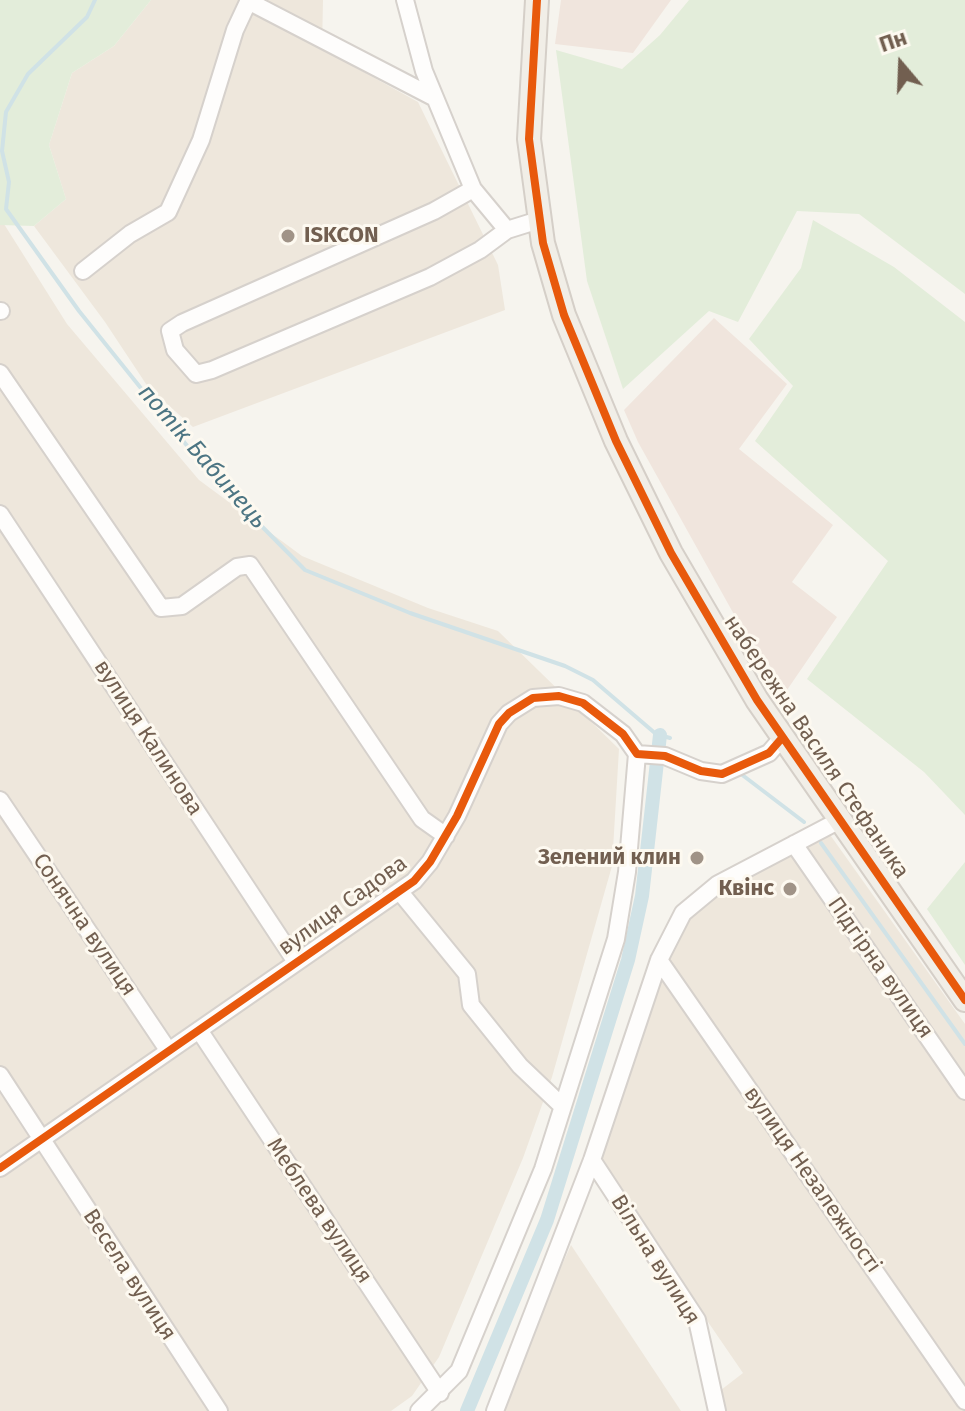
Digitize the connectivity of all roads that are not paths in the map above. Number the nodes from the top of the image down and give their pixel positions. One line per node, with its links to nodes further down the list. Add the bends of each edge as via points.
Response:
1 (405, 0): 4 (street)
2 (537, 0): 6 (main road, набережна Василя Стефаника, via 529,139)
3 (249, 1): 4 (street); 8 (street, via 201,140 168,212)
4 (435, 98): 5 (street)
5 (473, 189): 7 (street); 7 (street, via 182,323 170,331 175,350 196,374 212,370 430,277)
6 (539, 220): 7 (street); 11 (main road, набережна Василя Стефаника, via 564,315 616,441 671,553)
7 (507, 230)
8 (83, 271)
9 (0, 373): 15 (street, via 161,608 182,606 237,567 250,565 422,819)
10 (0, 514): 19 (street, вулиця Калинова)
11 (782, 738): 12 (street, via 769,753 722,774 665,756); 14 (main road, набережна Василя Стефаника)
12 (642, 755): 15 (street, вулиця Садова, via 583,703 559,696 533,698 499,724); 25 (street, via 616,939)
13 (0, 800): 22 (street, Сонячна вулиця)
14 (840, 820): 16 (street); 20 (main road, набережна Василя Стефаника)
15 (446, 836): 17 (street, вулиця Садова, via 430,862)
16 (794, 844): 18 (street, via 718,884 683,913); 24 (street, Підгірна вулиця)
17 (400, 892): 19 (street, вулиця Садова); 25 (street, via 467,974 471,1005 520,1066)
18 (659, 960): 27 (street); 30 (street, вулиця Незалежності)
19 (296, 962): 21 (street, вулиця Садова)
20 (965, 1000)
21 (199, 1030): 22 (street, вулиця Садова); 29 (street, Меблева вулиця)
22 (168, 1050): 26 (street, вулиця Садова)
23 (0, 1075): 26 (street, Весела вулиця)
24 (965, 1091)
25 (561, 1105): 29 (street, via 508,1258 459,1371)
26 (40, 1139): 28 (street, вулиця Садова); 31 (street, Весела вулиця)
27 (592, 1160): 33 (street); 34 (street, Вільна вулиця, via 697,1320)
28 (0, 1168)
29 (440, 1393): 32 (street)
30 (965, 1401)
31 (219, 1411)
32 (419, 1411)
33 (495, 1411)
34 (717, 1411)

